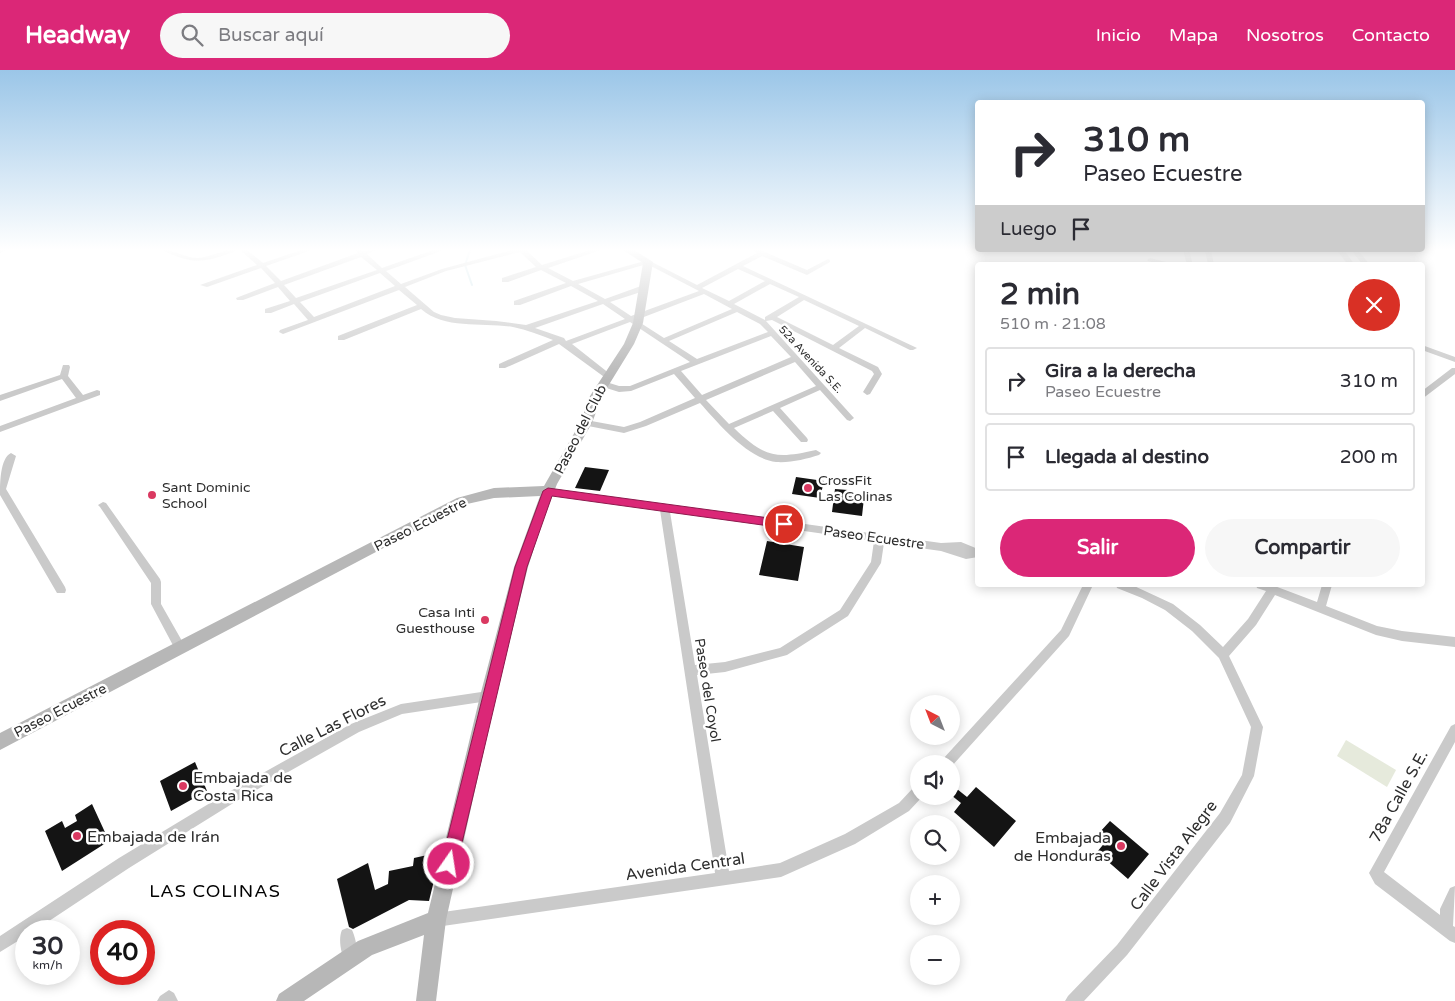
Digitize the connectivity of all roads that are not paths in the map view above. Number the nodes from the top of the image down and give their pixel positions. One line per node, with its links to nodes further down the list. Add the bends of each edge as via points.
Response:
1 (252, 293): 15 (street)
2 (286, 293): 17 (street)
3 (316, 293): 17 (street)
4 (385, 293): 24 (street)
5 (406, 293): 20 (street)
6 (542, 293): 18 (street)
7 (591, 293): 16 (street)
8 (627, 293): 16 (street)
9 (643, 293): 25 (street, Paseo del Club)
10 (693, 293): 25 (street)
11 (710, 293): 19 (street, 52a Avenida S.E.)
12 (749, 293): 19 (street)
13 (796, 293): 14 (street)
14 (804, 297): 23 (street); 27 (street)
15 (240, 298)
16 (603, 301): 25 (street); 28 (street)
17 (294, 302): 22 (street); 24 (street)
18 (517, 303)
19 (729, 304): 21 (street, 52a Avenida S.E.)
20 (421, 306): 28 (street, via 446,320); 31 (street)
21 (737, 309): 26 (street, 52a Avenida S.E.); 32 (street)
22 (268, 311)
23 (772, 317): 26 (street); 34 (street)
24 (312, 320): 29 (street)
25 (636, 320): 32 (street); 33 (street); 45 (street, Paseo del Club, via 629,344)
26 (763, 322): 30 (street, 52a Avenida S.E.)
27 (864, 326): 34 (street); 35 (street)
28 (526, 328): 33 (street)
29 (283, 332)
30 (771, 333): 37 (street, 52a Avenida S.E.); 39 (street)
31 (341, 338)
32 (663, 341): 39 (street)
33 (565, 342): 40 (street); 45 (street)
34 (834, 348): 47 (street, via 875,370 878,374)
35 (914, 348)
36 (1425, 348): 38 (street)
37 (794, 359): 46 (street, 52a Avenida S.E.); 52 (street)
38 (1455, 360)
39 (695, 362): 42 (street)
40 (502, 366)
41 (66, 367): 44 (street)
42 (675, 370): 45 (street, via 631,388 619,389); 52 (street)
43 (1455, 370): 49 (street)
44 (64, 376): 50 (street); 51 (street)
45 (605, 380): 55 (street, Paseo del Club)
46 (820, 387): 53 (street); 54 (street, 52a Avenida S.E.)
47 (867, 392)
48 (97, 393): 51 (street)
49 (1425, 394)
50 (0, 398)
51 (81, 399): 57 (street)
52 (702, 400): 55 (street, via 624,430); 56 (street)
53 (775, 408): 56 (street); 58 (street)
54 (850, 418)
55 (586, 424): 62 (street, Paseo del Club)
56 (730, 427): 59 (street, via 759,454 771,458)
57 (0, 429)
58 (804, 440)
59 (816, 453)
60 (11, 456): 61 (street)
61 (1, 489): 71 (street)
62 (548, 491): 64 (street, Paseo Ecuestre); 75 (street, Paseo Ecuestre, via 500,491 462,501); 78 (street, Paseo del Club, via 521,567)
63 (103, 505): 75 (street, via 156,582 156,604)
64 (664, 507): 65 (street, Paseo Ecuestre); 77 (street, Paseo del Coyol)
65 (880, 538): 66 (street, Paseo Ecuestre, via 941,547 958,554); 77 (street, via 876,563 844,613 783,652)
66 (975, 553)
67 (1087, 587): 81 (street, via 1065,633)
68 (1126, 587): 76 (street, Calle Vista Alegre, via 1169,608 1196,628)
69 (1266, 587): 72 (street)
70 (1328, 587): 73 (street)
71 (61, 590)
72 (1273, 590): 73 (street); 76 (street, via 1252,622)
73 (1320, 608): 74 (street, via 1376,630)
74 (1455, 642)
75 (180, 648): 80 (street, Paseo Ecuestre)
76 (1223, 655): 94 (street, Calle Vista Alegre, via 1257,727 1248,776 1225,818 1122,950)
77 (689, 671): 83 (street, Paseo del Coyol)
78 (488, 696): 85 (street, Paseo del Club); 88 (street, Calle Las Flores, via 400,709 355,728 230,798)
79 (1455, 730): 86 (street, 78a Calle S.E., via 1376,873)
80 (0, 742)
81 (954, 755)
82 (910, 800): 83 (street, Avenida Central, via 850,839 781,870)
83 (723, 878): 85 (street, Avenida Central)
84 (1455, 893): 86 (street, via 1447,909)
85 (436, 920): 89 (street, via 383,940); 93 (street, Paseo del Club)
86 (1451, 932)
87 (347, 935): 89 (street)
88 (0, 945)
89 (350, 957): 92 (street)
90 (165, 1001): 91 (street, via 169,998)
91 (170, 1001)
92 (286, 1001)
93 (426, 1001)
94 (1073, 1001)

